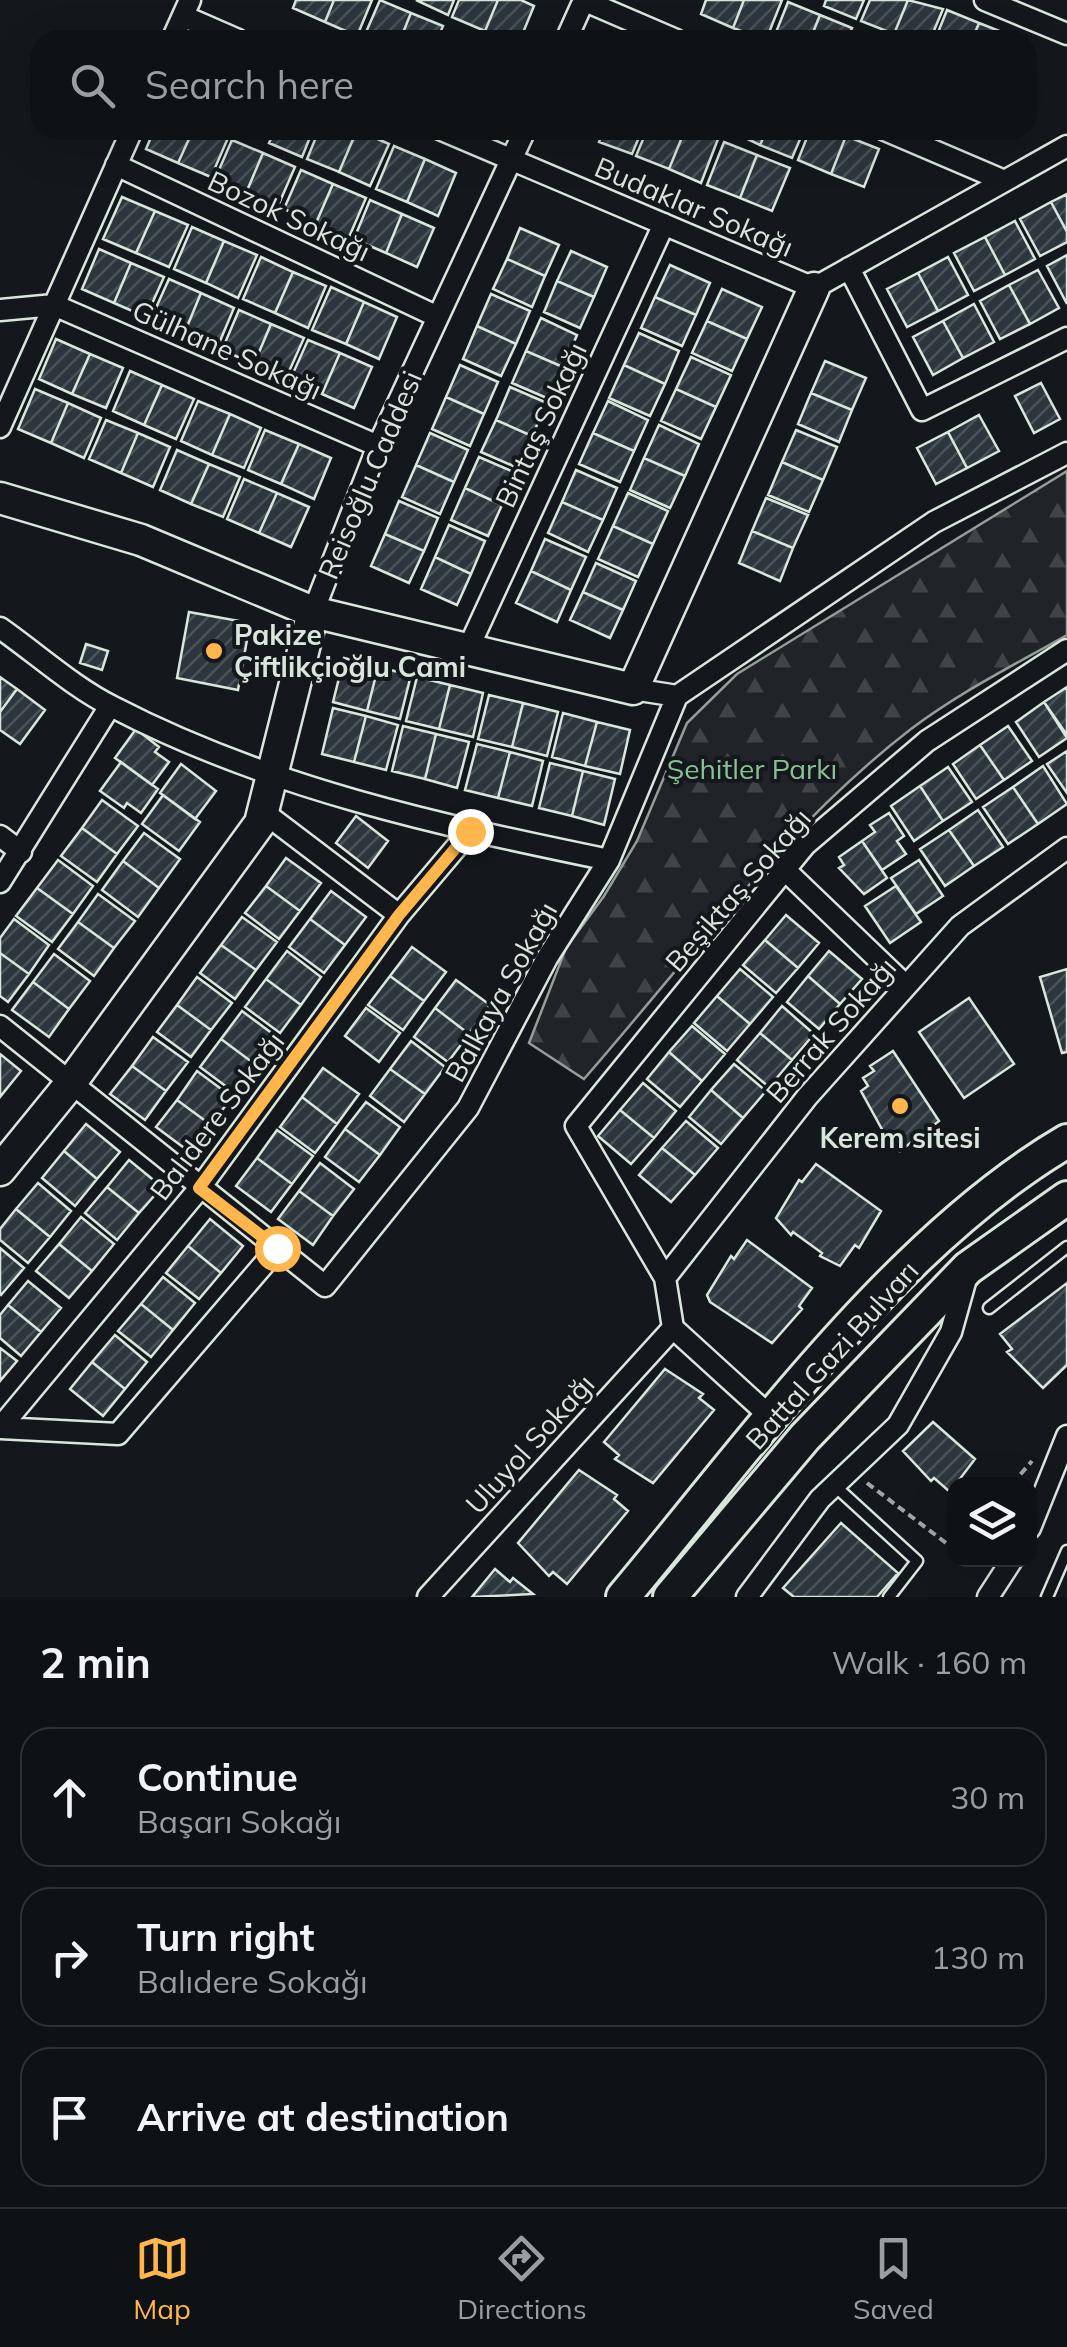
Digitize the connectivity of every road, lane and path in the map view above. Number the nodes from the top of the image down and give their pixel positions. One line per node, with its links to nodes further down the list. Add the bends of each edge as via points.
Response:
1 (583, 0): 5 (street); 6 (street)
2 (985, 0): 7 (street)
3 (186, 8): 4 (street)
4 (222, 30)
5 (570, 30)
6 (653, 30)
7 (1067, 34)
8 (127, 140): 14 (street)
9 (465, 140): 13 (street, Budaklar Sokağı)
10 (521, 140): 13 (street, Reisoğlu Caddesi)
11 (908, 140): 15 (street)
12 (1067, 146): 15 (street)
13 (512, 160): 16 (street, Budaklar Sokağı); 21 (street, Reisoğlu Caddesi)
14 (116, 165): 19 (street); 21 (street, Bozok Sokağı)
15 (1002, 180): 17 (street)
16 (664, 224): 18 (street, Budaklar Sokağı); 29 (street, Bintaş Sokağı)
17 (849, 268): 18 (street); 22 (street, via 922,410)
18 (814, 288): 31 (street)
19 (54, 305): 20 (street); 23 (street); 24 (street, Gülhane Sokağı)
20 (0, 310)
21 (438, 316): 24 (street, Reisoğlu Caddesi)
22 (1067, 338)
23 (0, 427)
24 (378, 446): 27 (street, Reisoğlu Caddesi)
25 (1067, 453): 32 (street, via 934,522)
26 (0, 498): 27 (street, via 140,540)
27 (313, 612): 29 (street); 34 (street, Reisoğlu Caddesi)
28 (0, 628): 33 (street)
29 (468, 649): 31 (street)
30 (1067, 650): 41 (street, Beşiktaş Sokağı, via 928,741)
31 (633, 689): 32 (street)
32 (677, 696): 40 (street, Balkaya Sokağı)
33 (110, 706): 34 (street); 39 (street)
34 (272, 778): 35 (street, Reisoğlu Caddesi); 36 (street)
35 (262, 811): 43 (street); 46 (street, Reisoğlu Caddesi)
36 (470, 831): 40 (street); 43 (street, Balıdere Sokağı)
37 (0, 836): 39 (street)
38 (1067, 848): 44 (street, Berrak Sokağı, via 960,926)
39 (22, 852): 42 (street)
40 (610, 860): 52 (street, Balkaya Sokağı, via 546,958 468,1108 326,1286)
41 (785, 870): 44 (street); 54 (street, Beşiktaş Sokağı, via 576,1126)
42 (0, 882)
43 (399, 915): 49 (street, Balıdere Sokağı)
44 (906, 986): 54 (street, Berrak Sokağı, via 806,1097)
45 (0, 1026): 46 (street)
46 (70, 1084): 48 (street, Reisoğlu Caddesi); 49 (street)
47 (1067, 1141): 57 (main road, Battal Gazi Bulvarı, via 975,1206 906,1268)
48 (0, 1170)
49 (199, 1188): 52 (street); 58 (street, Balıdere Sokağı)
50 (1067, 1198): 53 (main road, Battal Gazi Bulvarı)
51 (1067, 1247): 55 (lane)
52 (277, 1248): 58 (street, via 118,1434)
53 (968, 1268): 60 (street, via 950,1332 898,1425); 69 (main road, Battal Gazi Bulvarı, via 805,1437)
54 (665, 1278): 56 (street)
55 (989, 1308)
56 (673, 1328): 57 (street); 67 (street, Uluyol Sokağı)
57 (773, 1420): 68 (main road, Battal Gazi Bulvarı)
58 (0, 1428)
59 (1067, 1436): 62 (street)
60 (850, 1470): 61 (street); 63 (path)
61 (834, 1486): 66 (street); 70 (lane, via 917,1561)
62 (1037, 1511)
63 (947, 1545)
64 (1067, 1551): 72 (lane)
65 (1007, 1567): 71 (street)
66 (756, 1594)
67 (428, 1597)
68 (623, 1597)
69 (670, 1597)
70 (889, 1597)
71 (988, 1597)
72 (1047, 1597)

